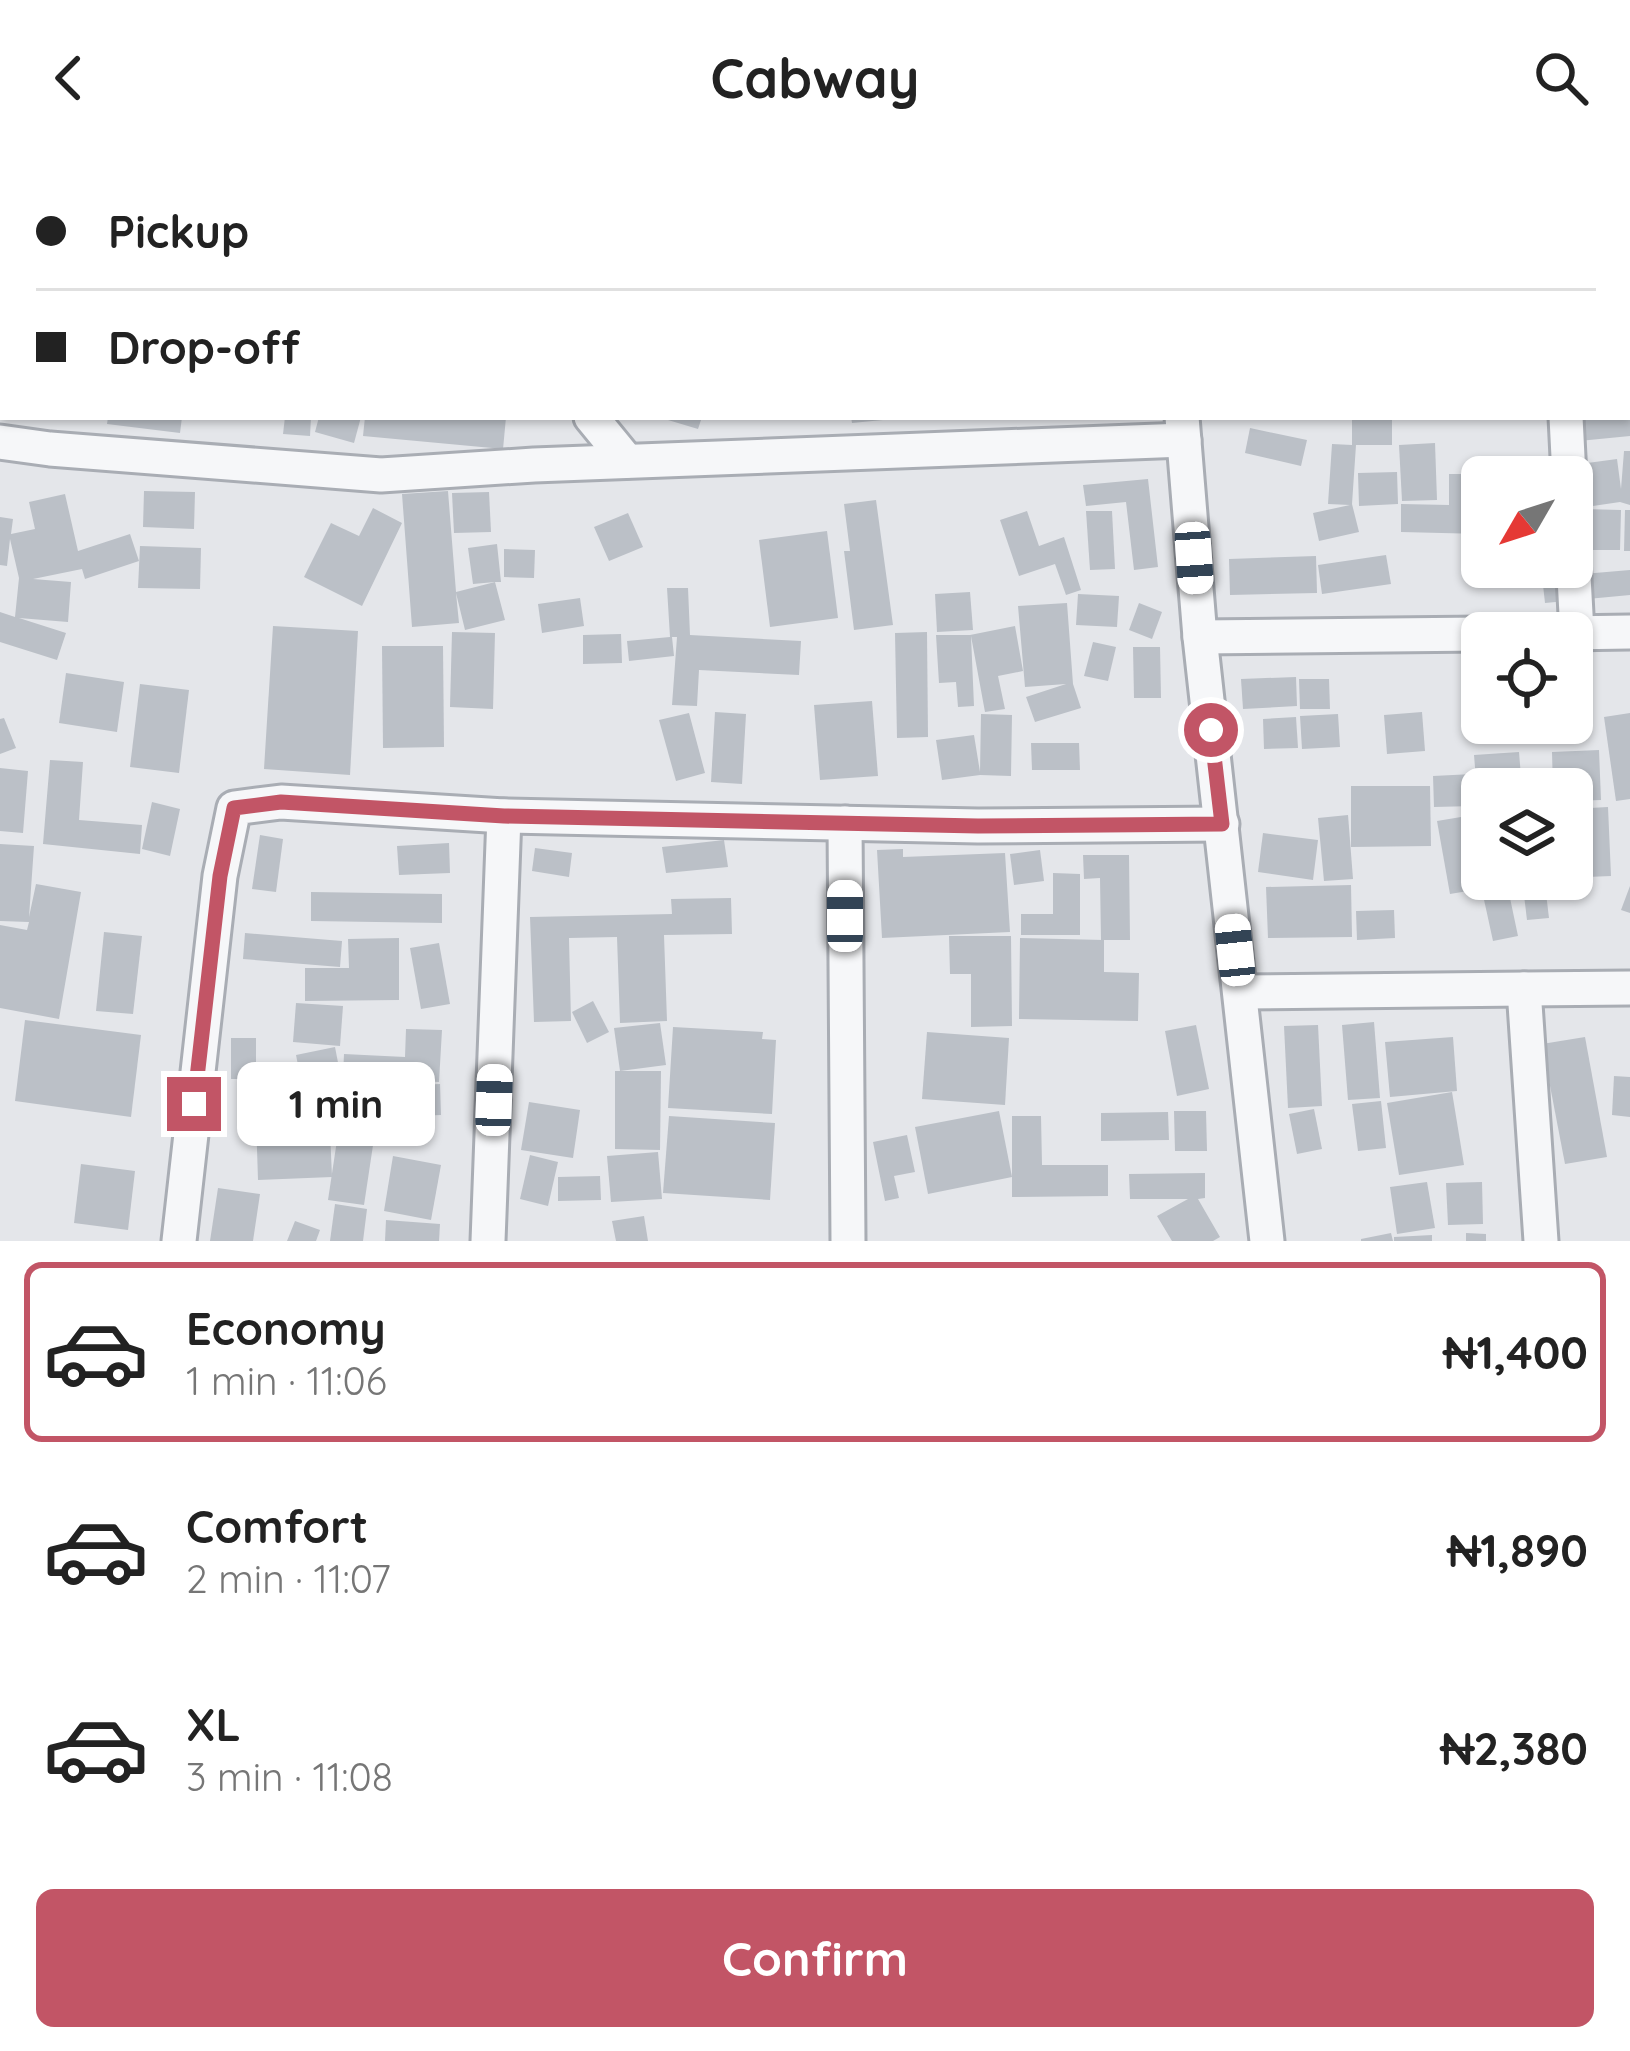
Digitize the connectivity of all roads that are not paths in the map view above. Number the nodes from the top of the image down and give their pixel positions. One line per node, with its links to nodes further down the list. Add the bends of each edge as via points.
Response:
1 (593, 420): 6 (street)
2 (1566, 420): 5 (street)
3 (1183, 429): 6 (street); 10 (street)
4 (0, 442): 6 (street, via 381,475)
5 (1568, 456)
6 (627, 461)
7 (1630, 632): 8 (street)
8 (1593, 633)
9 (1461, 634): 10 (street)
10 (1200, 637): 13 (street)
11 (504, 816): 12 (street); 17 (street, via 281,802 234,808); 18 (street)
12 (844, 824): 13 (street); 19 (street)
13 (1222, 824): 16 (street)
14 (1630, 988): 15 (street)
15 (1524, 989): 16 (street); 21 (street)
16 (1240, 992): 20 (street)
17 (179, 1241)
18 (488, 1241)
19 (848, 1241)
20 (1267, 1241)
21 (1541, 1241)

